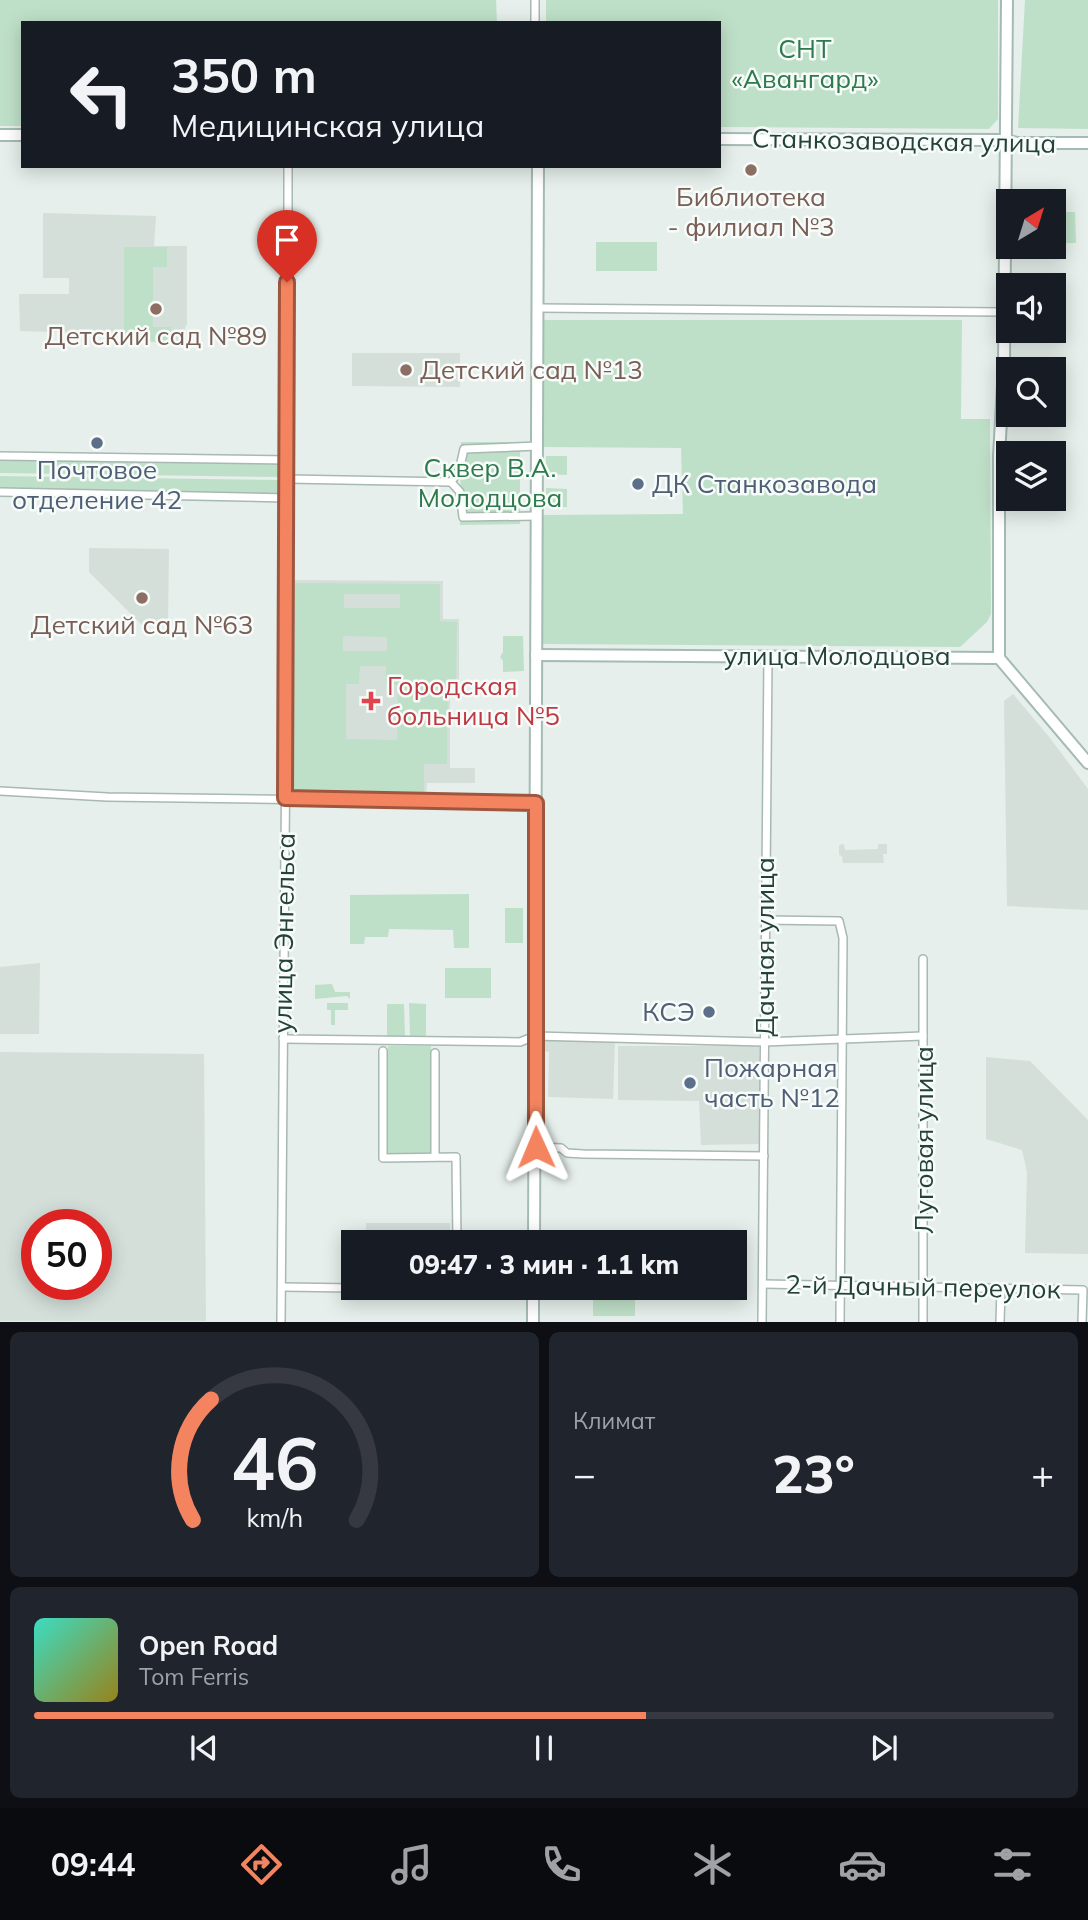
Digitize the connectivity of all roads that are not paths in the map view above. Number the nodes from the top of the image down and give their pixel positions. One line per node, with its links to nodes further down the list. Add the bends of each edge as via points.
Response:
1 (535, 0): 3 (street)
2 (1007, 0): 7 (street)
3 (535, 21)
4 (0, 135): 5 (street)
5 (21, 135)
6 (721, 139): 7 (street, Станкозаводская улица)
7 (1005, 140): 8 (street, Станкозаводская улица); 11 (street)
8 (1088, 143)
9 (288, 168): 17 (street, улица Энгельса)
10 (538, 168): 12 (street)
11 (1004, 273)
12 (538, 308): 13 (street); 15 (street)
13 (996, 312)
14 (1003, 343): 25 (street)
15 (538, 446): 19 (street, via 464,449); 22 (street)
16 (0, 456): 17 (street)
17 (288, 460): 18 (street, улица Энгельса)
18 (288, 479): 19 (street); 21 (street, улица Энгельса)
19 (451, 482): 22 (street, via 460,492 463,517)
20 (0, 492): 21 (street)
21 (288, 498): 28 (street, улица Энгельса)
22 (537, 516): 23 (street)
23 (536, 655): 24 (street, улица Молодцова); 29 (street)
24 (768, 657): 25 (street, улица Молодцова); 30 (street, Дачная улица)
25 (999, 657): 26 (street)
26 (1088, 763)
27 (0, 791): 28 (street)
28 (285, 798): 29 (street); 35 (street, улица Энгельса)
29 (536, 803): 32 (street)
30 (764, 920): 34 (street, via 839,920 843,938); 36 (street, Дачная улица)
31 (923, 959): 33 (street, Луговая улица)
32 (535, 1036): 35 (street, via 520,1042); 36 (street); 39 (street)
33 (923, 1036): 34 (street); 46 (street, Луговая улица)
34 (842, 1038): 36 (street); 45 (street)
35 (284, 1039): 47 (street, улица Энгельса)
36 (764, 1042): 40 (street, Дачная улица)
37 (383, 1051): 41 (street, via 383,1158)
38 (435, 1054): 41 (street)
39 (536, 1147): 40 (street, via 583,1154); 43 (street)
40 (764, 1156): 44 (street, Дачная улица)
41 (435, 1157): 42 (street, via 456,1157)
42 (457, 1230)
43 (534, 1230)
44 (763, 1284): 45 (street, 2-й Дачный переулок); 53 (street, Дачная улица)
45 (839, 1286): 46 (street, 2-й Дачный переулок); 54 (street)
46 (924, 1286): 49 (street, 2-й Дачный переулок); 55 (street, Луговая улица)
47 (282, 1287): 48 (street); 51 (street, улица Энгельса)
48 (341, 1288)
49 (1001, 1289): 56 (street); 57 (street, 2-й Дачный переулок, via 1083,1290)
50 (533, 1300): 52 (street)
51 (281, 1321)
52 (533, 1321)
53 (762, 1321)
54 (840, 1321)
55 (923, 1321)
56 (1000, 1321)
57 (1082, 1321)

